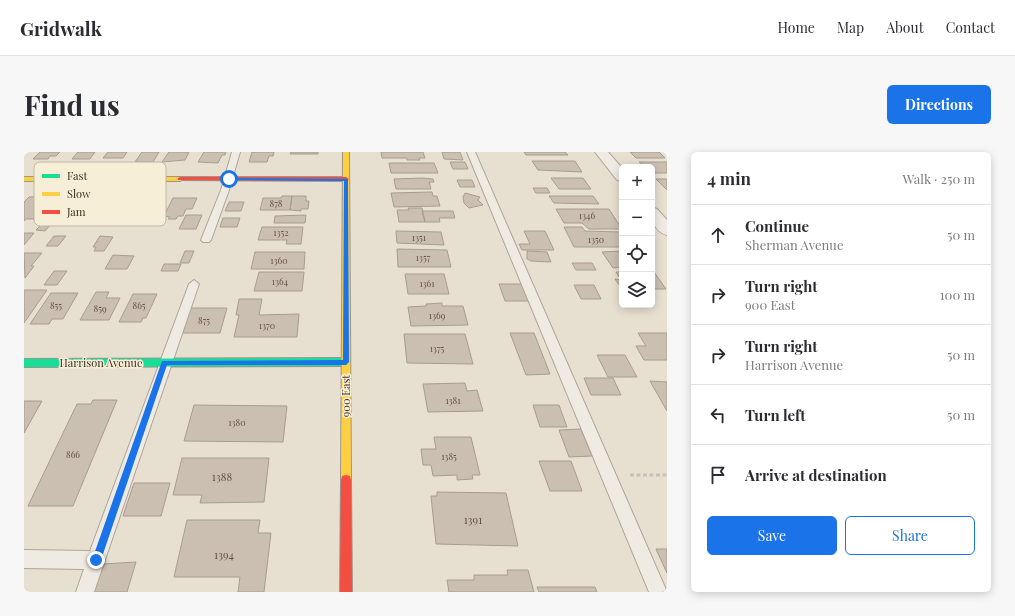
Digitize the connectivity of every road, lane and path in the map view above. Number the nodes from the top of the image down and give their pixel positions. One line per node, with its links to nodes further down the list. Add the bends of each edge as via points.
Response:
1 (236, 152): 7 (lane)
2 (346, 152): 8 (street, 900 East)
3 (471, 152): 16 (lane)
4 (601, 152): 5 (street)
5 (619, 173)
6 (166, 179): 7 (street)
7 (229, 179): 8 (street); 11 (lane)
8 (346, 179): 13 (street, 900 East)
9 (655, 216): 10 (street)
10 (667, 230)
11 (206, 240)
12 (194, 284): 15 (lane)
13 (346, 362): 15 (street, Harrison Avenue); 21 (street, 900 East)
14 (24, 363): 15 (street, Harrison Avenue)
15 (165, 363): 19 (lane)
16 (608, 475): 17 (path); 22 (lane)
17 (667, 475)
18 (24, 559): 19 (lane)
19 (96, 560): 20 (lane)
20 (85, 592)
21 (346, 592)
22 (658, 592)

